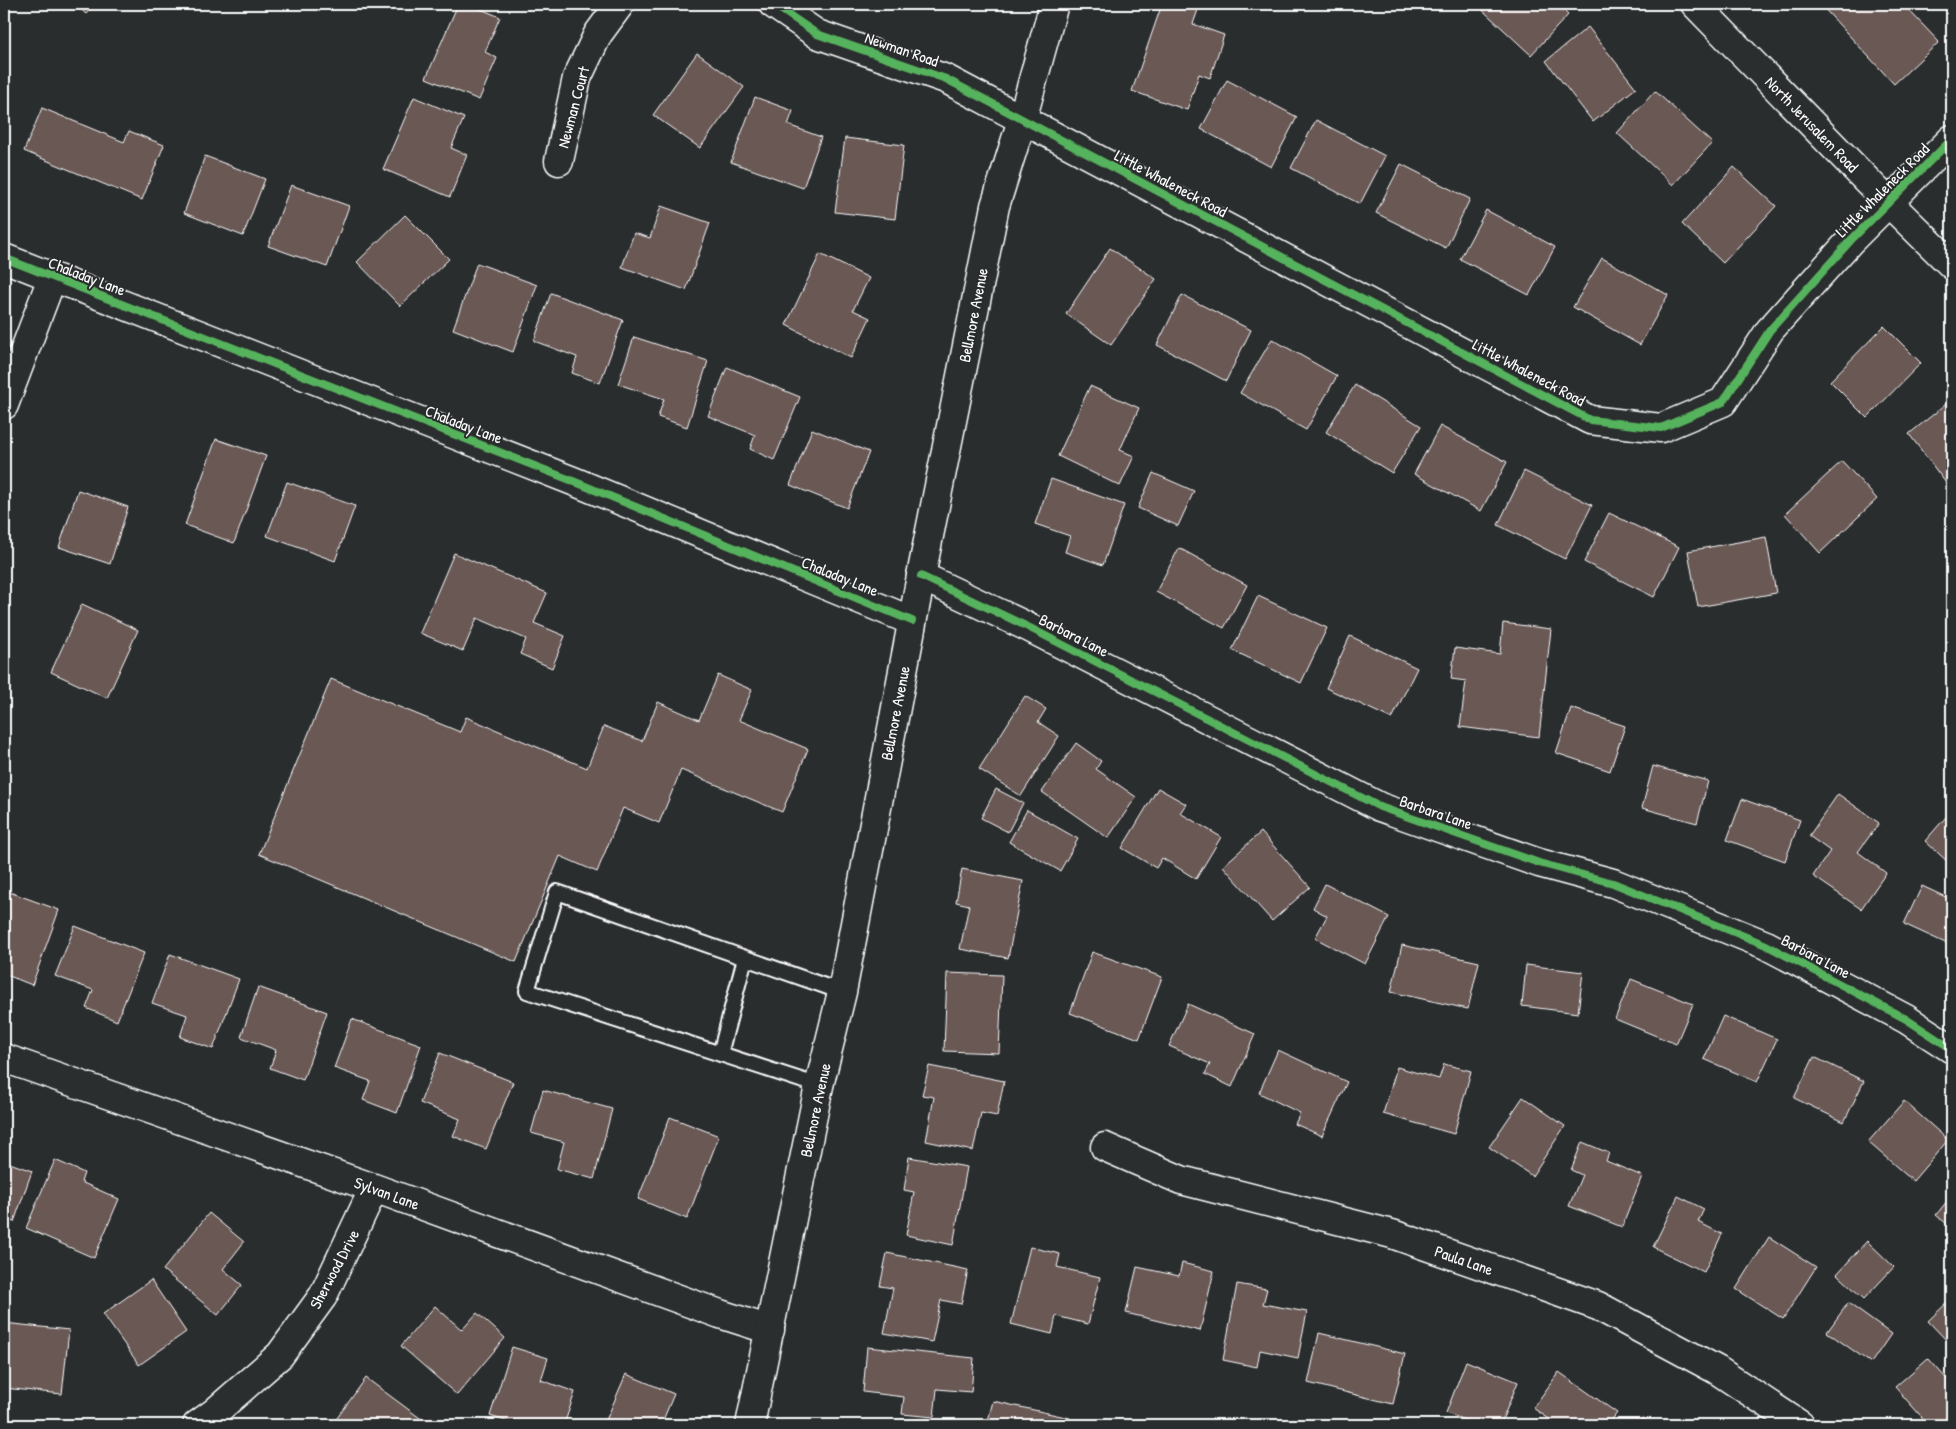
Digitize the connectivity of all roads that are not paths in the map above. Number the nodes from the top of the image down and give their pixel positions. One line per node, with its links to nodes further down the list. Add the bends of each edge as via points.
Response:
1 (620, 4): 7 (street, Newman Court, via 598,34 577,78)
2 (773, 4): 5 (street, Newman Road, via 816,34 946,79)
3 (1054, 4): 5 (street, Bellmore Avenue)
4 (1695, 4): 8 (street, North Jerusalem Road)
5 (1022, 120): 8 (street, Little Whaleneck Road, via 1590,420 1661,428 1723,402 1770,330); 13 (street, Bellmore Avenue, via 995,206)
6 (1952, 139): 8 (street, Little Whaleneck Road)
7 (559, 161)
8 (1888, 202): 10 (street, North Jerusalem Road)
9 (4, 258): 11 (street, Chaladay Lane)
10 (1952, 265)
11 (52, 278): 12 (street); 14 (street, Chaladay Lane, via 573,481)
12 (4, 404)
13 (921, 576): 14 (street, Bellmore Avenue); 17 (street, Barbara Lane, via 1028,627 1380,808 1539,863 1614,884 1766,944 1906,1019)
14 (912, 621): 16 (street, Bellmore Avenue)
15 (745, 958): 16 (lane); 18 (lane); 18 (lane, via 557,892 527,991)
16 (842, 992): 20 (street, Bellmore Avenue)
17 (1952, 1049)
18 (720, 1054): 20 (lane)
19 (4, 1058): 22 (street, Sylvan Lane)
20 (819, 1086): 23 (street, Bellmore Avenue)
21 (1105, 1147): 26 (street, Paula Lane, via 1181,1180 1392,1234 1598,1306 1717,1370)
22 (374, 1188): 23 (street, Sylvan Lane); 24 (street, Sherwood Drive, via 323,1296 286,1347)
23 (770, 1330): 25 (street, Bellmore Avenue)
24 (197, 1425)
25 (750, 1425)
26 (1800, 1425)

